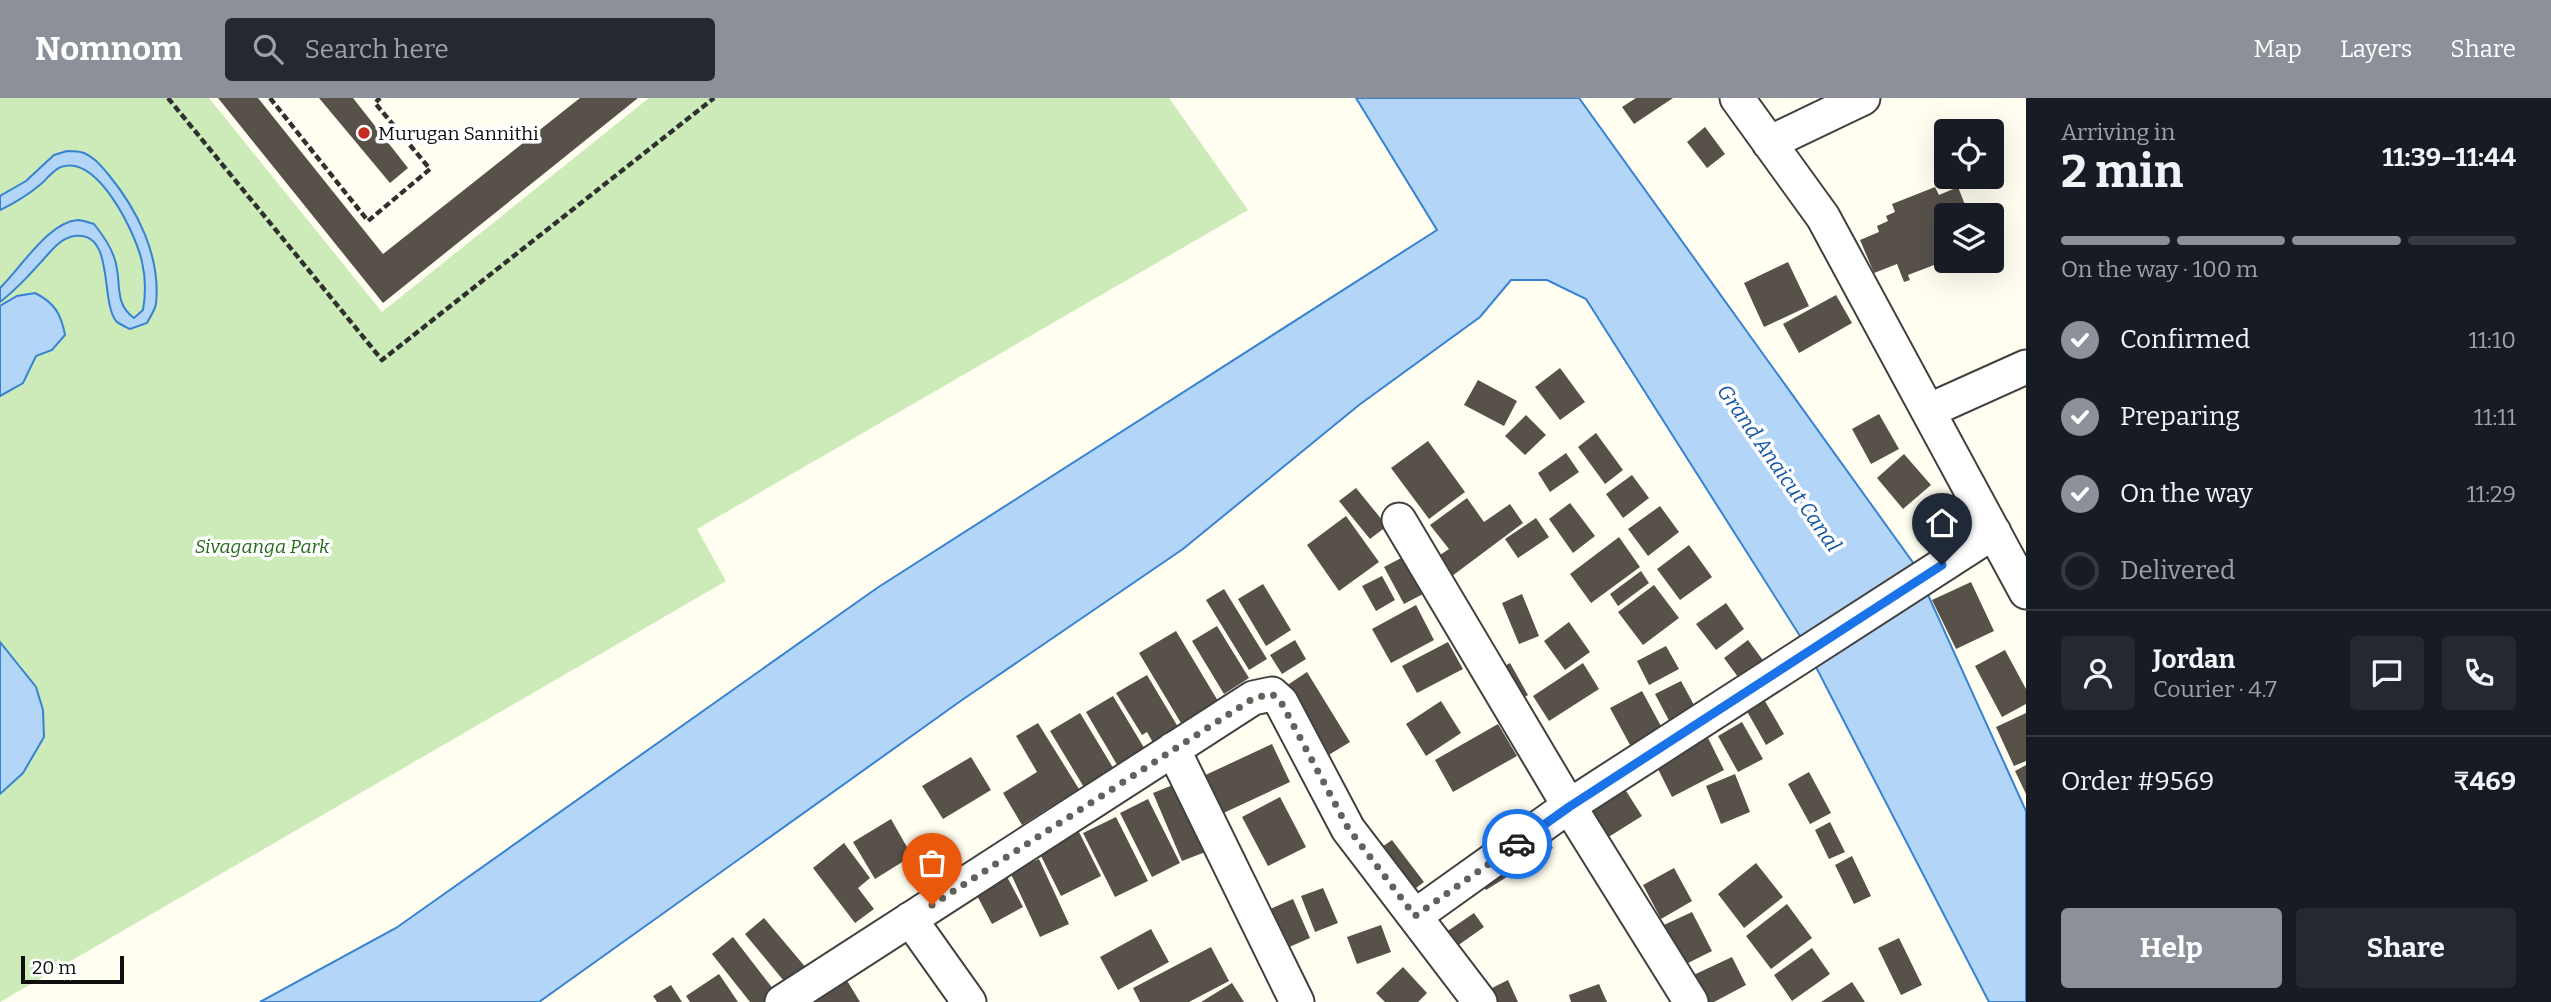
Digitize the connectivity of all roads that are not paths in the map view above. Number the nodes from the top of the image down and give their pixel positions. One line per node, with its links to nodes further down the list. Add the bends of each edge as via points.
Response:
1 (1737, 98): 3 (street)
2 (1863, 98): 3 (street)
3 (1769, 143): 5 (street, via 1823,217)
4 (2026, 366): 5 (street)
5 (1928, 411): 7 (street)
6 (1399, 520): 10 (street)
7 (1994, 532): 8 (street); 10 (street)
8 (2026, 592)
9 (1173, 749): 11 (street, via 1254,698 1272,694 1281,702 1348,828); 12 (street); 15 (street)
10 (1569, 807): 11 (street); 17 (street)
11 (1415, 916): 16 (street)
12 (911, 919): 13 (street); 14 (street)
13 (782, 1002)
14 (969, 1002)
15 (1297, 1002)
16 (1480, 1002)
17 (1691, 1002)

